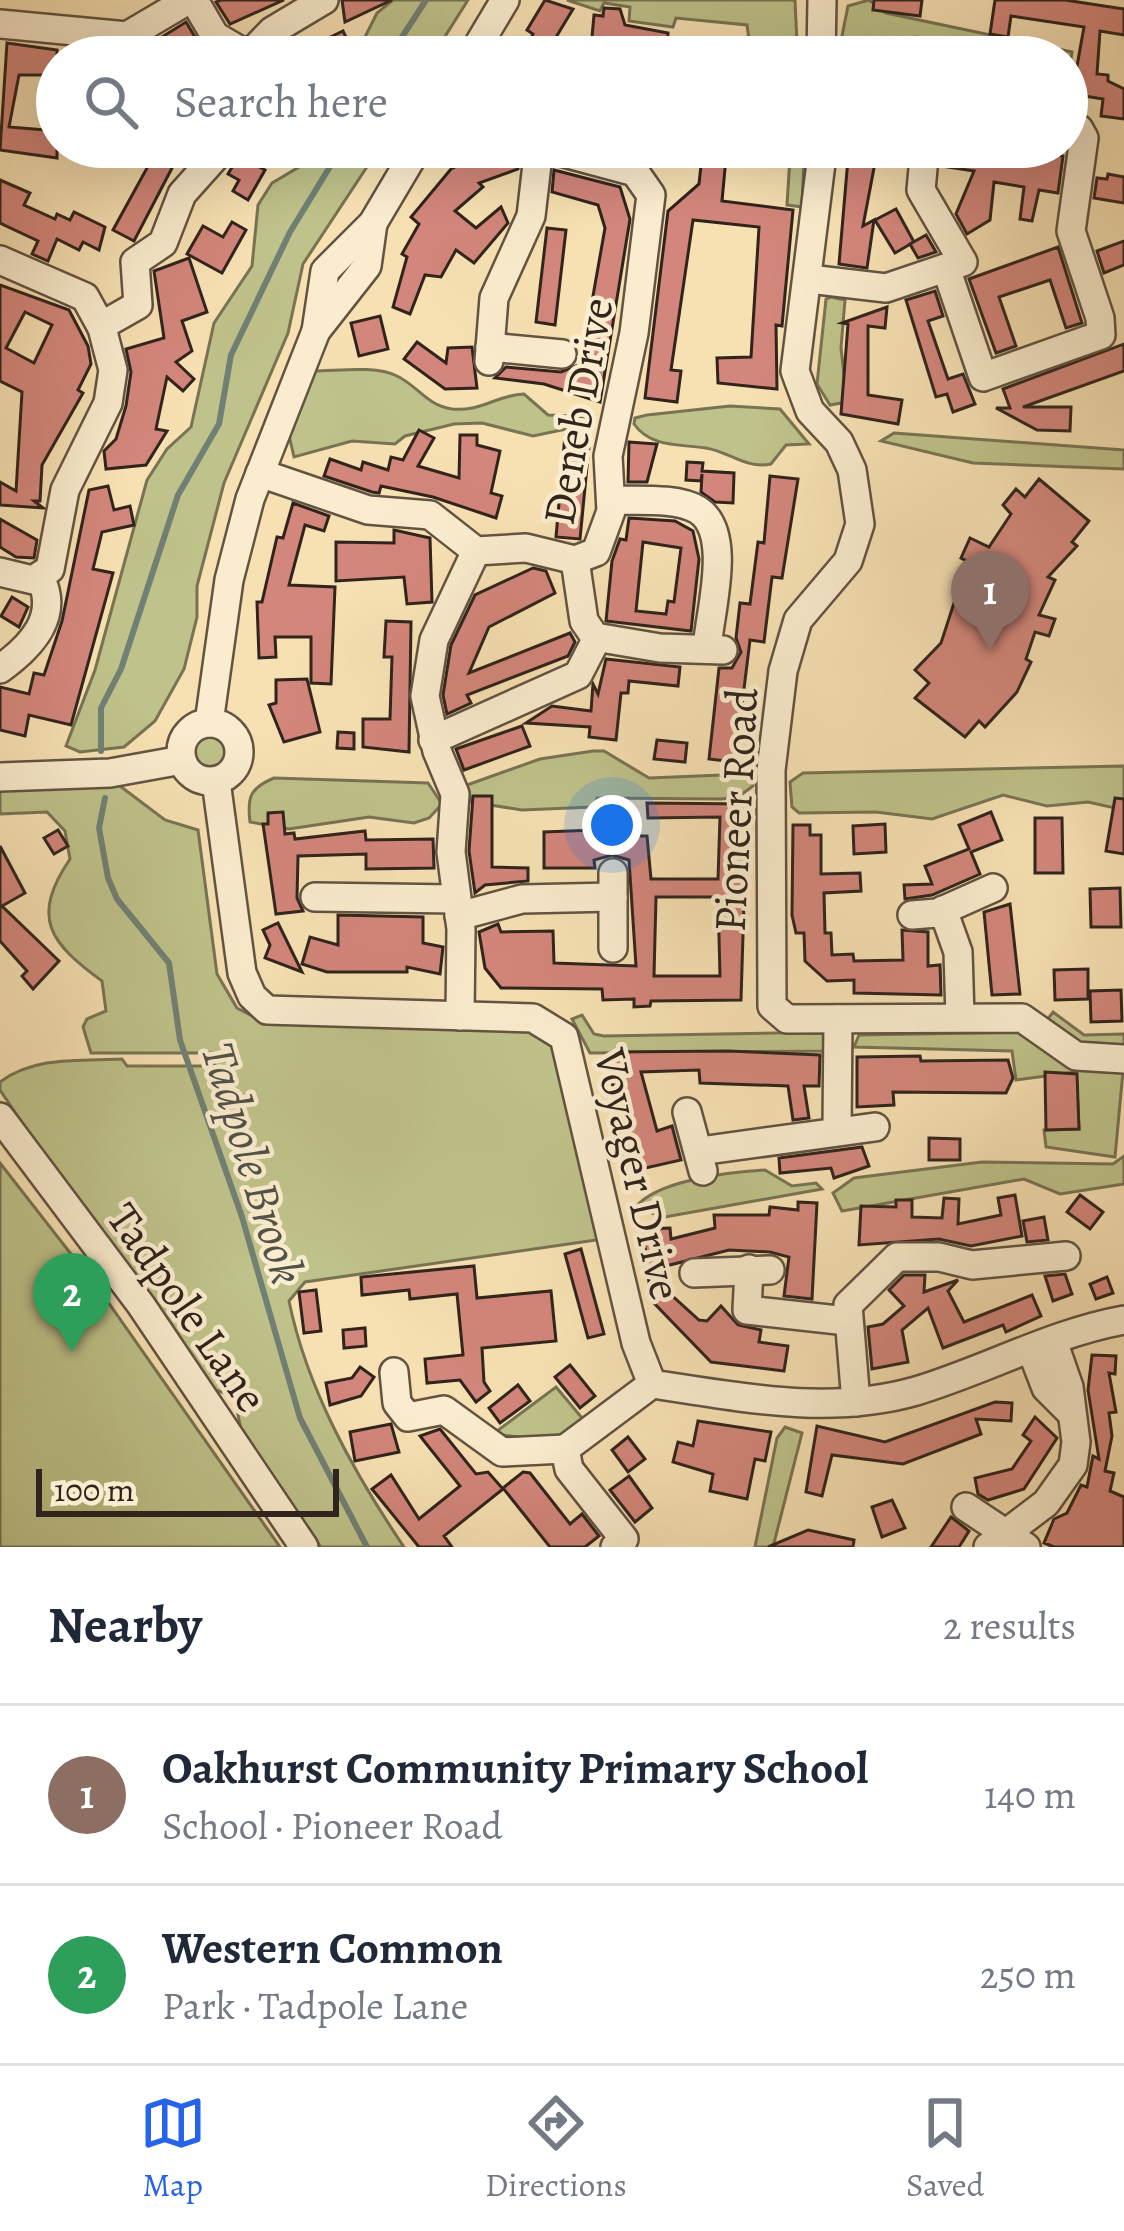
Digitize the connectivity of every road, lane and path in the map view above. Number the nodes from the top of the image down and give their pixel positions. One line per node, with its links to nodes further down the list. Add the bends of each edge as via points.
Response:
1 (191, 0): 5 (street, via 127,36); 6 (street)
2 (324, 0): 7 (street)
3 (505, 0): 8 (street)
4 (822, 0): 9 (street)
5 (0, 24)
6 (214, 36)
7 (268, 36)
8 (484, 36)
9 (821, 36)
10 (205, 168): 20 (street, via 182,194 163,243 135,262 138,305)
11 (406, 168): 22 (street, via 373,223 325,271 316,331)
12 (538, 168): 21 (street, via 531,216 494,298 490,354)
13 (620, 168): 23 (street, Deneb Drive, via 635,172 651,195 608,457)
14 (821, 168): 19 (street, Pioneer Road)
15 (924, 168): 18 (street, via 921,190 963,262)
16 (1080, 168): 18 (street, via 1071,231 1101,335 983,377)
17 (0, 260): 20 (street, via 79,292)
18 (946, 268): 19 (street, via 886,288)
19 (809, 279): 43 (street, Pioneer Road, via 796,378 844,453 860,524 848,561 798,620 783,671 772,745 770,997 787,1019)
20 (101, 326): 27 (street, via 112,391 70,477 52,565)
21 (562, 354)
22 (260, 472): 24 (street, Deneb Drive, via 368,510 430,515); 30 (street, via 229,580)
23 (612, 500): 25 (street, Deneb Drive, via 598,548); 28 (street, via 688,506 708,520 716,549 715,649)
24 (476, 551): 25 (street, Deneb Drive, via 526,548); 31 (street, via 434,640 425,696)
25 (575, 560): 28 (street, via 584,622)
26 (0, 572): 27 (street)
27 (40, 577): 29 (street, via 50,596 46,614 25,651)
28 (598, 638): 31 (street, via 578,674)
29 (0, 669)
30 (209, 723): 32 (street, via 187,735); 34 (street, via 233,735 239,752 233,770)
31 (433, 740): 37 (street, via 455,794)
32 (182, 760): 33 (street, via 110,773); 34 (street, via 192,774)
33 (0, 777)
34 (216, 781): 41 (street, Voyager Drive, via 242,973 256,1001 275,1013)
35 (993, 888): 38 (street)
36 (316, 897): 37 (street)
37 (457, 908): 40 (street, via 613,885); 41 (street)
38 (944, 910): 39 (street); 42 (street, via 958,952)
39 (912, 915)
40 (613, 949)
41 (460, 1016): 55 (street, Voyager Drive, via 533,1018 566,1040)
42 (960, 1017): 43 (street, Pioneer Road); 44 (street, Pioneer Road, via 1022,1018 1076,1056)
43 (838, 1018): 48 (street)
44 (1124, 1058)
45 (687, 1112): 48 (street, via 702,1161)
46 (0, 1117): 60 (street, Tadpole Lane)
47 (875, 1127): 48 (street)
48 (837, 1129)
49 (1066, 1256): 52 (street, via 972,1265 897,1257 850,1300)
50 (694, 1274): 52 (street, via 760,1270 747,1310)
51 (1124, 1320): 53 (street)
52 (847, 1321): 56 (street)
53 (1042, 1345): 56 (street, via 912,1392); 59 (street, via 1069,1387 1073,1465)
54 (394, 1372): 57 (street, via 397,1403 408,1417 444,1410 510,1453)
55 (652, 1384): 56 (street, via 787,1403); 57 (street)
56 (856, 1402)
57 (565, 1449): 61 (street, via 569,1469 624,1539)
58 (966, 1507): 59 (street)
59 (1006, 1543)
60 (304, 1547)
61 (615, 1547)

